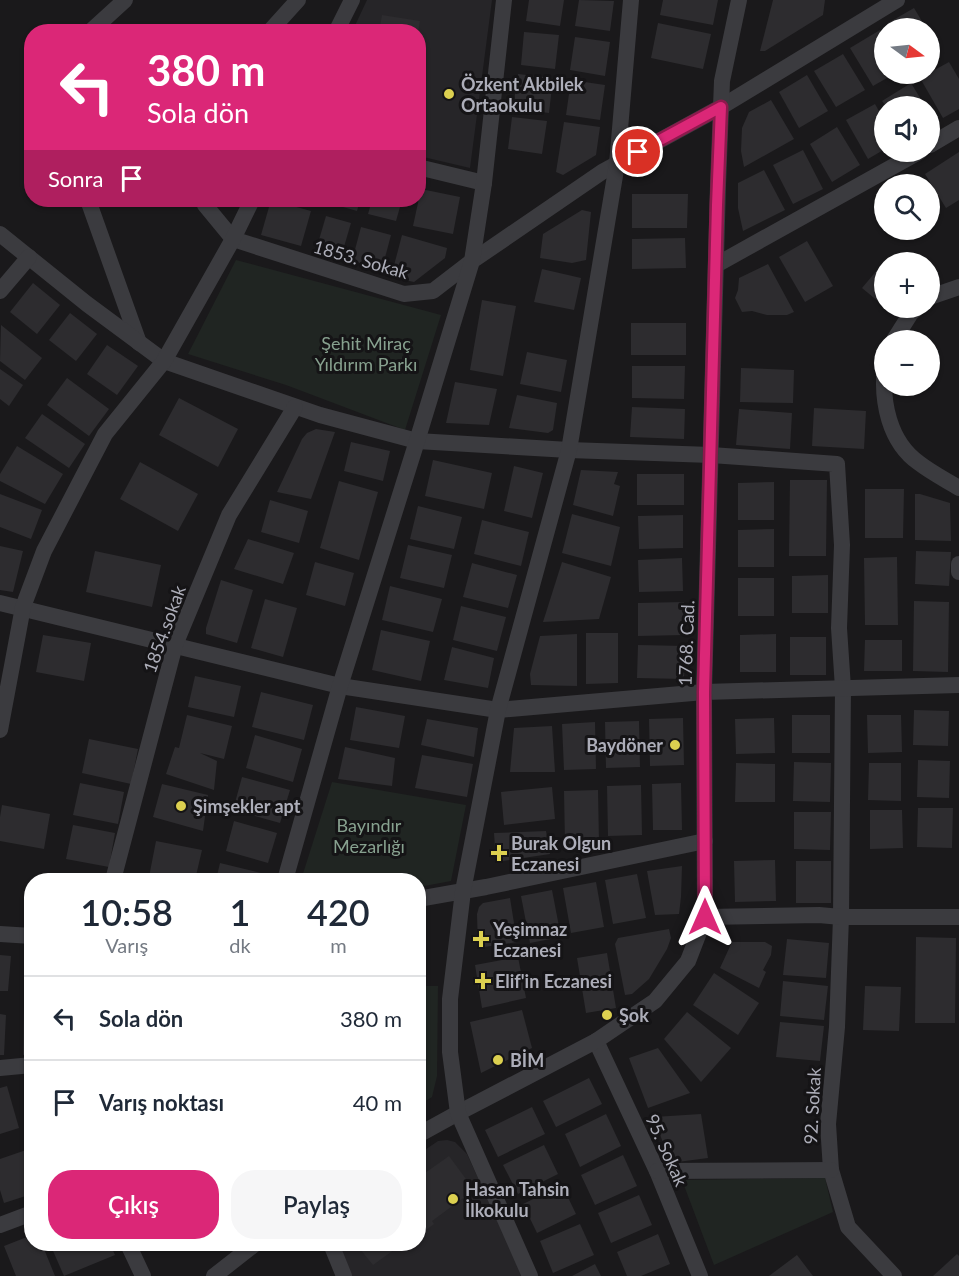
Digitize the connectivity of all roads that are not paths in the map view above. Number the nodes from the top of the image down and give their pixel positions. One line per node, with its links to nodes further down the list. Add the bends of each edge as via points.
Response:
1 (125, 0): 8 (street)
2 (298, 0): 9 (street)
3 (352, 0): 10 (street)
4 (504, 0): 17 (street)
5 (631, 0): 15 (street)
6 (739, 0): 11 (street, 1768. Cad., via 722,81)
7 (897, 0): 11 (street, 1853. Sokak)
8 (99, 24)
9 (276, 24)
10 (340, 24)
11 (721, 107): 15 (street, 1853. Sokak); 25 (street, 1768. Cad.)
12 (959, 128): 13 (street)
13 (940, 139)
14 (901, 162): 25 (street)
15 (617, 164): 24 (street, 1853. Sokak); 34 (street)
16 (426, 169): 17 (street)
17 (484, 183): 24 (street)
18 (90, 207): 29 (street)
19 (206, 207): 22 (street)
20 (249, 207): 22 (street)
21 (0, 234): 23 (street)
22 (233, 239): 24 (street, 1853. Sokak, via 404,294 434,291); 30 (street)
23 (29, 257): 27 (street); 29 (street)
24 (472, 261): 33 (street)
25 (716, 265): 35 (street, 1768. Cad.)
26 (959, 287): 28 (street)
27 (0, 291)
28 (940, 294)
29 (139, 344): 30 (street)
30 (164, 361): 32 (street); 40 (street, via 105,434 44,551)
31 (884, 396): 36 (street, via 891,425 900,442 918,463)
32 (295, 407): 33 (street); 41 (street, 1854.sokak, via 229,515)
33 (417, 441): 34 (street); 43 (street)
34 (569, 450): 35 (street); 46 (street)
35 (711, 455): 44 (street, 92. Sokak, via 837,464); 45 (street, 1768. Cad.)
36 (959, 488)
37 (959, 564): 38 (street)
38 (959, 572)
39 (0, 603): 40 (street)
40 (23, 607): 41 (street); 47 (street)
41 (175, 645): 43 (street); 49 (street, 1854.sokak)
42 (959, 685): 44 (street)
43 (340, 686): 46 (street); 50 (street)
44 (843, 688): 45 (street); 54 (street, 92. Sokak)
45 (704, 692): 46 (street); 48 (street, 1768. Cad.)
46 (498, 710): 51 (street)
47 (0, 730)
48 (705, 841): 51 (street); 53 (street, 1768. Cad.)
49 (115, 873)
50 (287, 873)
51 (463, 891): 52 (street); 61 (street, via 450,999 450,1052)
52 (426, 898)
53 (705, 917): 54 (street); 58 (street, 1768. Cad., via 688,961 655,1001)
54 (841, 917): 55 (street); 63 (street, 92. Sokak, via 828,1124)
55 (959, 917)
56 (0, 934): 57 (street)
57 (24, 936)
58 (596, 1041): 61 (street, 1768. Cad.); 64 (street, 95. Sokak)
59 (24, 1066): 60 (street)
60 (0, 1068)
61 (458, 1113): 62 (street, 1768. Cad.); 74 (street)
62 (426, 1131)
63 (831, 1170): 64 (street); 70 (street, 92. Sokak, via 848,1227)
64 (657, 1171): 75 (street, 95. Sokak)
65 (24, 1216): 66 (street)
66 (0, 1225)
67 (131, 1251): 71 (street)
68 (246, 1251): 72 (street)
69 (334, 1251): 73 (street)
70 (887, 1274)
71 (143, 1276)
72 (214, 1276)
73 (344, 1276)
74 (530, 1276)
75 (700, 1276)

